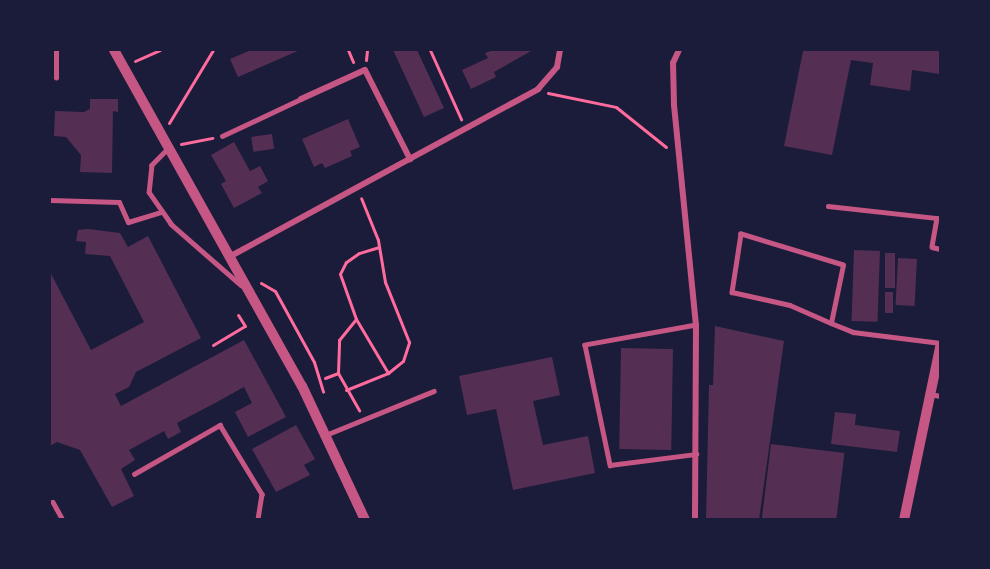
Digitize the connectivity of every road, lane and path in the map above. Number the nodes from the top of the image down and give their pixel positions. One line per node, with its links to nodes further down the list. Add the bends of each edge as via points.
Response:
1 (56, 50): 9 (lane)
2 (114, 50): 8 (street)
3 (160, 50): 8 (path)
4 (213, 50): 14 (path)
5 (430, 50): 12 (path)
6 (560, 50): 10 (street, via 557,66)
7 (679, 50): 17 (street, via 673,63)
8 (122, 67): 14 (street)
9 (56, 78)
10 (538, 89): 12 (street); 17 (path, via 561,98 616,107)
11 (301, 99): 13 (lane); 16 (street, via 365,70)
12 (466, 129): 16 (street)
13 (222, 136): 15 (path)
14 (161, 137): 15 (street)
15 (168, 149): 21 (lane, via 152,165 147,184); 24 (street)
16 (410, 159): 18 (street)
17 (681, 159): 29 (street)
18 (357, 188): 22 (path); 24 (street)
19 (50, 200): 21 (street, via 119,202 128,222)
20 (828, 206): 23 (lane, via 936,218 932,247)
21 (160, 212): 25 (lane)
22 (379, 247): 27 (path, via 346,262 340,274); 33 (path, via 385,282 409,342 403,361)
23 (940, 249)
24 (228, 257): 25 (street)
25 (250, 292): 39 (street)
26 (238, 315): 30 (path, via 244,326)
27 (356, 319): 32 (path, via 339,340); 33 (path)
28 (831, 323): 28 (lane, via 790,305 732,292 741,234 843,265); 31 (lane, via 854,332)
29 (696, 325): 40 (street); 40 (lane, via 585,345 610,465)
30 (213, 345)
31 (940, 345): 37 (street)
32 (338, 373): 34 (path); 35 (path)
33 (388, 373): 35 (path)
34 (325, 378)
35 (346, 390): 38 (path)
36 (434, 391): 38 (lane)
37 (935, 395): 47 (street)
38 (367, 418): 39 (lane)
39 (328, 434): 45 (street)
40 (696, 454): 46 (street)
41 (134, 474): 44 (lane, via 220,424 262,494)
42 (50, 502): 43 (lane, via 54,502)
43 (63, 519)
44 (258, 519)
45 (366, 519)
46 (695, 519)
47 (904, 519)

